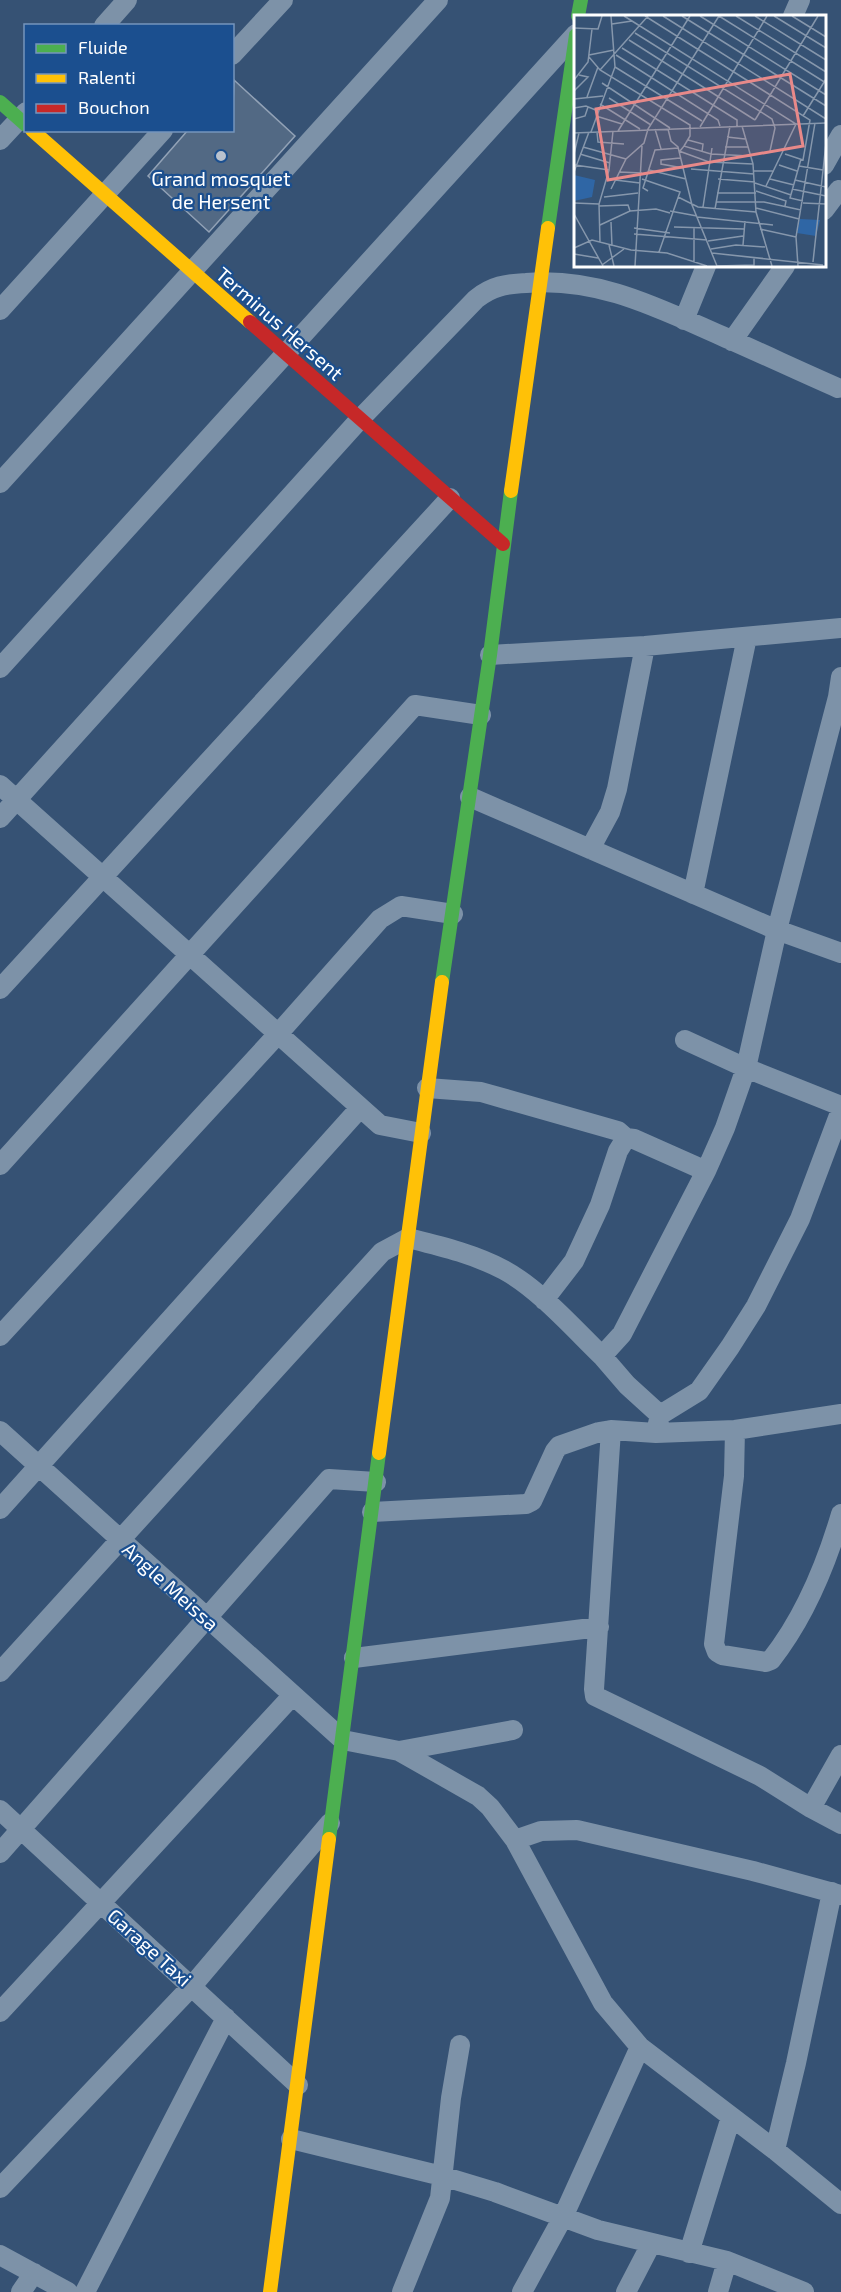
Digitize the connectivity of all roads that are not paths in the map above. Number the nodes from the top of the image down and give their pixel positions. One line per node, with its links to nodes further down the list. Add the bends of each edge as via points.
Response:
1 (127, 0): 8 (street)
2 (284, 0): 11 (street)
3 (438, 0): 25 (street)
4 (581, 0): 6 (street)
5 (800, 0): 7 (street)
6 (578, 15)
7 (793, 15)
8 (106, 24)
9 (574, 36): 30 (street)
10 (574, 48): 26 (street)
11 (234, 53)
12 (0, 102): 13 (street, Terminus Hersent)
13 (24, 120)
14 (24, 123): 18 (street)
15 (37, 132): 21 (street, Terminus Hersent)
16 (161, 132): 21 (street)
17 (841, 135): 19 (street)
18 (0, 140)
19 (826, 163)
20 (835, 188): 22 (street)
21 (105, 194): 25 (street, Terminus Hersent); 27 (street)
22 (826, 208)
23 (706, 267): 28 (street)
24 (784, 267): 29 (street)
25 (192, 272): 30 (street, Terminus Hersent); 33 (street)
26 (540, 282): 28 (street, via 586,285 630,297); 32 (street, via 488,289); 35 (street)
27 (0, 310)
28 (684, 320): 29 (street)
29 (732, 341): 31 (street)
30 (285, 354): 32 (street, Terminus Hersent); 40 (street)
31 (838, 388)
32 (360, 419): 34 (street, Terminus Hersent); 45 (street)
33 (0, 483)
34 (450, 498): 35 (street, Terminus Hersent); 48 (street)
35 (503, 544): 39 (street)
36 (841, 628): 37 (street)
37 (747, 636): 38 (street); 49 (street)
38 (645, 646): 39 (street); 47 (street, via 618,789)
39 (490, 655): 42 (street)
40 (0, 668)
41 (841, 677): 51 (street)
42 (481, 715): 44 (street); 53 (street, via 415,705)
43 (0, 785): 45 (street)
44 (470, 797): 47 (street); 50 (street)
45 (16, 800): 46 (street); 48 (street)
46 (0, 818)
47 (590, 849): 49 (street)
48 (102, 877): 53 (street); 54 (street)
49 (693, 894): 51 (street)
50 (453, 914): 55 (street, via 401,906 381,919); 58 (street)
51 (777, 930): 52 (street); 57 (street)
52 (841, 953)
53 (190, 956): 55 (street); 63 (street)
54 (0, 989)
55 (278, 1034): 59 (street); 67 (street)
56 (685, 1040): 57 (street)
57 (746, 1068): 60 (street); 64 (street)
58 (427, 1088): 61 (street); 62 (street, via 481,1092 618,1131)
59 (360, 1108): 61 (street, via 380,1125); 74 (street)
60 (841, 1108): 70 (street, via 800,1219 756,1306 699,1391)
61 (421, 1133): 65 (street)
62 (626, 1137): 64 (street); 66 (street, via 574,1261)
63 (0, 1166)
64 (706, 1171): 68 (street, via 622,1334)
65 (408, 1238): 66 (street, via 449,1248 506,1271); 75 (street); 79 (street, via 382,1252)
66 (544, 1300): 68 (street)
67 (0, 1335)
68 (602, 1356): 70 (street)
69 (841, 1414): 72 (street)
70 (658, 1424): 71 (street); 72 (street)
71 (610, 1430): 77 (street, via 559,1446 532,1501 526,1504); 81 (street)
72 (735, 1430): 78 (street, via 734,1476 714,1644 717,1652 771,1660 807,1602)
73 (0, 1431): 74 (street, Angle Meissa)
74 (39, 1466): 76 (street); 79 (street, Angle Meissa)
75 (376, 1482): 77 (street); 80 (street, via 329,1479)
76 (0, 1509)
77 (372, 1512): 82 (street)
78 (841, 1514)
79 (120, 1539): 80 (street, Angle Meissa); 83 (street)
80 (207, 1618): 84 (street, Angle Meissa); 93 (street)
81 (599, 1627): 82 (street); 89 (street, via 595,1696 751,1771)
82 (354, 1658): 86 (street)
83 (0, 1672)
84 (293, 1695): 86 (street, Angle Meissa); 97 (street)
85 (513, 1730): 87 (street)
86 (343, 1740): 87 (street); 91 (street)
87 (399, 1751): 94 (street, via 478,1796)
88 (841, 1755): 89 (street)
89 (811, 1808): 92 (street)
90 (0, 1810): 93 (street, Garage Taxi)
91 (332, 1821): 98 (street); 103 (street)
92 (841, 1824)
93 (21, 1829): 95 (street); 97 (street, Garage Taxi)
94 (515, 1840): 96 (street, via 541,1831 578,1830); 102 (street, via 603,2003)
95 (0, 1853)
96 (836, 1894): 106 (street)
97 (101, 1903): 98 (street, Garage Taxi); 99 (street)
98 (192, 1986): 100 (street, Garage Taxi); 108 (street)
99 (0, 2012)
100 (226, 2018): 103 (street, Garage Taxi); 118 (street)
101 (460, 2044): 107 (street)
102 (640, 2047): 104 (street); 110 (street)
103 (298, 2085): 105 (street)
104 (731, 2117): 106 (street); 112 (street)
105 (291, 2139): 107 (street); 119 (street)
106 (775, 2150): 109 (street)
107 (442, 2176): 110 (street); 120 (street, via 434,2217)
108 (0, 2188)
109 (841, 2204)
110 (563, 2217): 111 (street); 121 (street)
111 (651, 2244): 112 (street); 122 (street)
112 (689, 2253): 114 (street)
113 (0, 2255): 115 (street)
114 (727, 2261): 123 (street); 124 (street)
115 (34, 2273): 116 (street); 117 (street)
116 (21, 2292)
117 (69, 2292)
118 (85, 2292)
119 (270, 2292)
120 (402, 2292)
121 (522, 2292)
122 (626, 2292)
123 (718, 2292)
124 (804, 2292)

